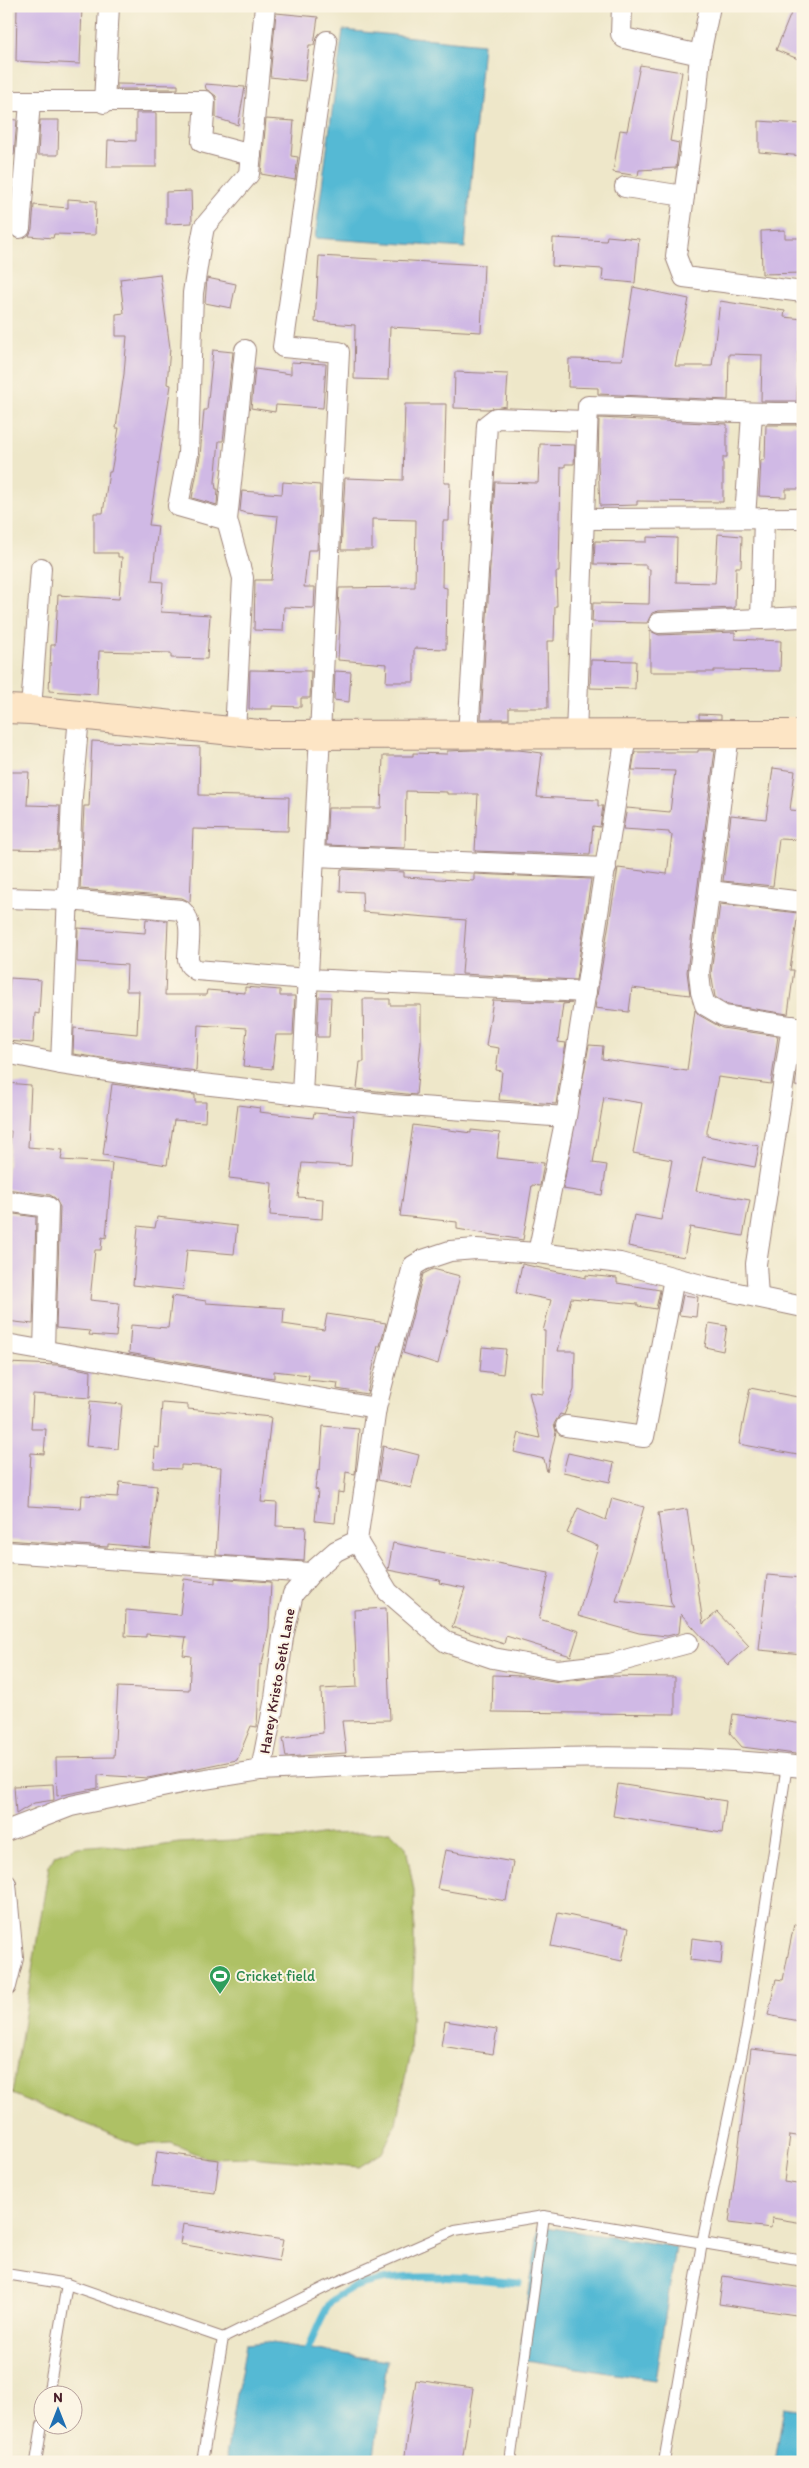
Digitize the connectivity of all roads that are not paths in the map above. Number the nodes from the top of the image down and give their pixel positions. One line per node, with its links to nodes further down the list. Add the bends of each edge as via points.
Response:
1 (109, 6): 9 (street)
2 (265, 6): 10 (street)
3 (622, 6): 6 (street, via 621,34 624,38)
4 (710, 6): 6 (street)
5 (327, 41): 32 (street, via 283,348 340,352)
6 (700, 55): 12 (street)
7 (6, 102): 8 (street)
8 (30, 102): 9 (street); 13 (street)
9 (104, 103): 10 (street, via 205,102 202,142)
10 (251, 155): 22 (street, via 249,174 204,227 192,293 188,454 178,506)
11 (625, 187): 12 (street)
12 (684, 196): 14 (street, via 676,256 684,277)
13 (20, 228)
14 (803, 292)
15 (245, 350): 22 (street)
16 (803, 413): 17 (street)
17 (752, 414): 18 (street, via 588,406); 19 (street)
18 (587, 421): 21 (street); 33 (street, via 496,418 487,425)
19 (755, 518): 20 (street); 21 (street); 25 (street)
20 (803, 518)
21 (584, 519): 34 (street)
22 (228, 520): 29 (street, via 242,578)
23 (41, 568): 27 (street)
24 (803, 617): 25 (street)
25 (761, 619): 26 (street)
26 (659, 623)
27 (19, 709): 28 (street)
28 (79, 716): 29 (street); 40 (street)
29 (235, 732): 32 (street)
30 (729, 734): 31 (street); 35 (street); 38 (street)
31 (803, 734)
32 (320, 736): 33 (street); 36 (street)
33 (468, 736): 34 (street)
34 (576, 736): 35 (street)
35 (626, 736): 37 (street)
36 (314, 856): 37 (street); 42 (street)
37 (606, 868): 43 (street)
38 (710, 892): 41 (street); 44 (street, via 699,973 705,1005 724,1016)
39 (6, 898): 40 (street)
40 (68, 900): 42 (street, via 181,910 189,921 188,959 196,970); 46 (street)
41 (803, 902)
42 (308, 979): 43 (street); 47 (street)
43 (586, 992): 48 (street)
44 (797, 1027): 52 (street, via 756,1264)
45 (6, 1053): 46 (street)
46 (61, 1064): 47 (street, via 176,1082)
47 (302, 1095): 48 (street)
48 (566, 1117): 50 (street)
49 (6, 1201): 55 (street, via 48,1207)
50 (538, 1253): 51 (street, via 620,1263); 56 (street, via 476,1249 450,1251 413,1266)
51 (674, 1278): 52 (street); 57 (street, via 644,1437)
52 (758, 1297): 53 (street)
53 (803, 1307)
54 (6, 1344): 55 (street)
55 (44, 1350): 56 (street)
56 (376, 1408): 58 (street)
57 (566, 1426)
58 (357, 1541): 60 (street, Harey Kristo Seth Lane, via 336,1551); 61 (street, via 388,1592 446,1642 493,1658 558,1670 610,1664)
59 (6, 1552): 60 (street)
60 (311, 1573): 63 (street, Harey Kristo Seth Lane, via 293,1594)
61 (688, 1643)
62 (795, 1766): 63 (street, via 689,1757 542,1757); 68 (lane, via 747,2028)
63 (261, 1770): 64 (street, Harey Kristo Seth Lane, via 71,1806)
64 (6, 1831)
65 (6, 1884): 66 (street, via 14,1958)
66 (6, 1986)
67 (544, 2216): 68 (lane); 72 (lane, via 454,2230 328,2286); 77 (lane)
68 (702, 2243): 69 (lane); 78 (lane)
69 (803, 2260)
70 (6, 2274): 71 (lane)
71 (67, 2284): 72 (lane); 73 (lane)
72 (223, 2338): 76 (lane)
73 (50, 2386)
74 (40, 2436): 75 (lane)
75 (36, 2462)
76 (202, 2462)
77 (510, 2462)
78 (664, 2462)

